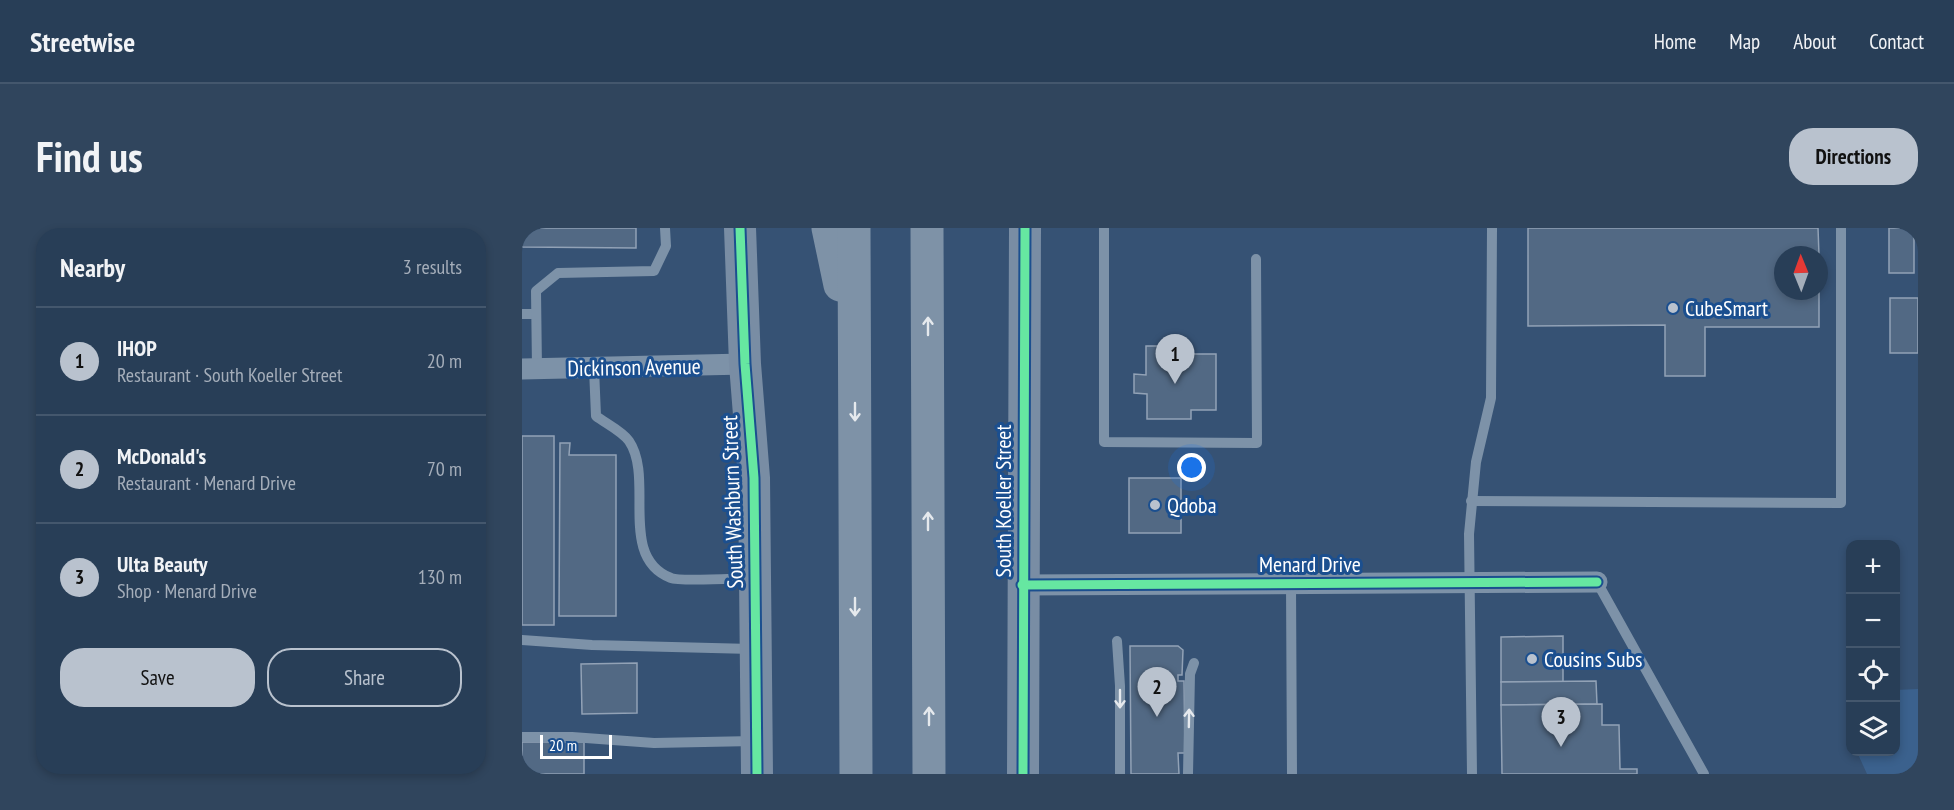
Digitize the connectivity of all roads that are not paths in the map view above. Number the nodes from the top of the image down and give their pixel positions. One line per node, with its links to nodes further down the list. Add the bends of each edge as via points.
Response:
1 (665, 228): 12 (lane, via 666,246 654,271 558,273 536,291)
2 (740, 228): 14 (street, South Washburn Street)
3 (828, 228): 13 (highway)
4 (854, 228): 13 (highway)
5 (927, 228): 31 (highway, one-way to 5)
6 (1025, 228): 22 (street, South Koeller Street)
7 (1104, 228): 10 (lane, via 1104,442 1257,442)
8 (1492, 228): 17 (lane, via 1491,398)
9 (1841, 228): 17 (lane, via 1841,503)
10 (1256, 259)
11 (522, 314): 12 (lane)
12 (536, 314): 16 (lane)
13 (854, 353): 30 (highway, one-way to 30)
14 (745, 364): 15 (street, Dickinson Avenue); 18 (street, South Washburn Street, via 754,478)
15 (594, 368): 16 (street, Dickinson Avenue); 18 (lane, via 596,416 628,440 639,466 641,542 649,562 671,579)
16 (530, 369)
17 (1471, 501): 19 (lane)
18 (755, 578): 25 (street, South Washburn Street)
19 (1469, 582): 20 (street, Menard Drive); 21 (street, Menard Drive); 36 (lane)
20 (1598, 582): 37 (lane)
21 (1291, 584): 22 (street, Menard Drive); 35 (lane)
22 (1022, 585): 32 (street, South Koeller Street)
23 (522, 640): 25 (lane)
24 (1117, 641): 33 (lane, one-way to 33)
25 (756, 649): 28 (street, South Washburn Street)
26 (1194, 663): 34 (lane, one-way to 26, via 1190,674)
27 (522, 737): 28 (lane, via 654,743)
28 (757, 741): 29 (street, South Washburn Street)
29 (757, 774)
30 (856, 774)
31 (929, 774)
32 (1023, 774)
33 (1120, 774)
34 (1188, 774)
35 (1292, 774)
36 (1472, 774)
37 (1704, 774)

